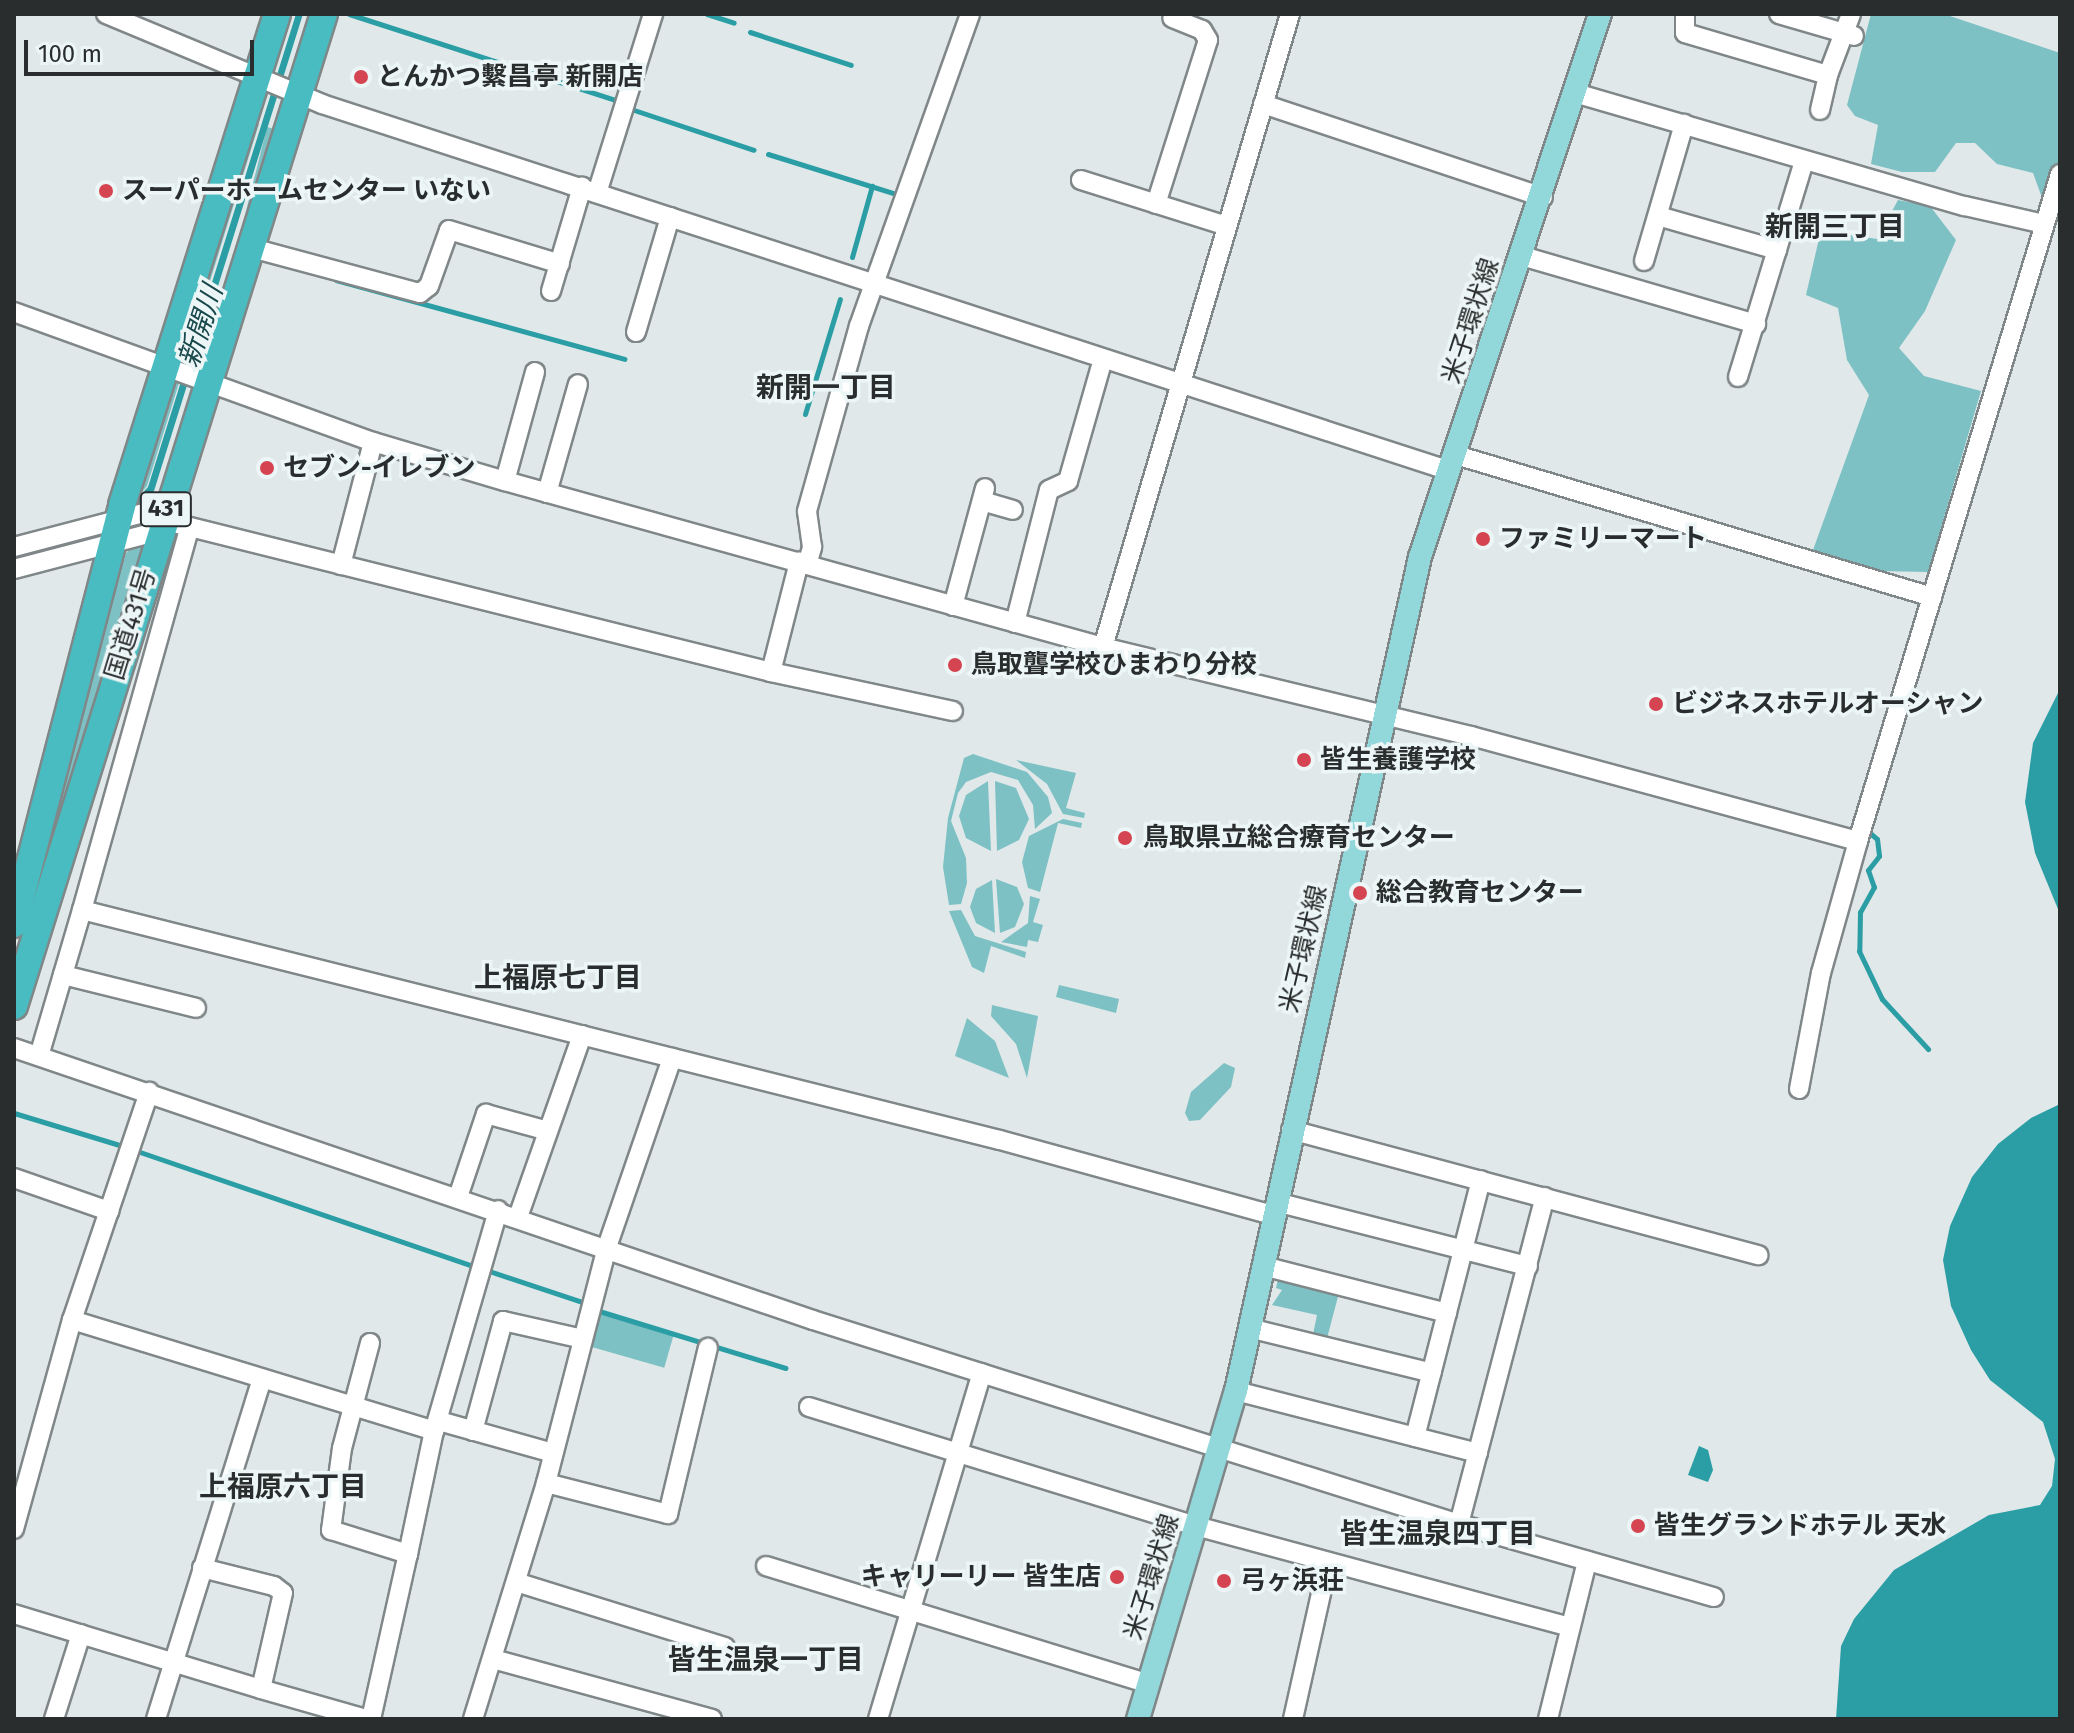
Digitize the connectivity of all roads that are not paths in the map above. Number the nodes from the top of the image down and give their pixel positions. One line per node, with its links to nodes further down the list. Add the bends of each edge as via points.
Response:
1 (106, 14): 12 (street)
2 (277, 14): 15 (highway, 国道431号 / 431)
3 (324, 14): 16 (highway, 国道431号 / 431)
4 (653, 14): 24 (street)
5 (970, 14): 36 (street)
6 (1290, 14): 18 (street)
7 (1600, 14): 17 (main road, 米子環状線)
8 (1685, 14): 14 (street, via 1685,33)
9 (1779, 14): 13 (street)
10 (1851, 14): 13 (street)
11 (1169, 15): 26 (street, via 1202,30 1208,40)
12 (145, 21): 15 (street)
13 (1850, 35): 14 (street)
14 (1828, 75): 19 (street)
15 (260, 77): 16 (street); 42 (highway, 国道431号 / 431)
16 (292, 90): 24 (street); 31 (highway, 国道431号 / 431)
17 (1575, 93): 20 (street); 25 (main road, 米子環状線)
18 (1263, 104): 25 (street); 30 (street)
19 (1820, 110)
20 (1684, 124): 21 (street); 27 (street)
21 (1804, 161): 29 (street); 32 (street)
22 (2060, 174): 29 (street)
23 (1081, 180): 26 (street)
24 (589, 190): 28 (street); 35 (street)
25 (1543, 197): 33 (main road, 米子環状線)
26 (1156, 204): 30 (street)
27 (1658, 216): 32 (street); 34 (street)
28 (670, 217): 36 (street); 40 (street)
29 (2044, 224): 59 (street)
30 (1227, 226): 47 (street)
31 (248, 247): 35 (street, via 420,293 429,286 449,230); 45 (highway, 国道431号 / 431)
32 (1777, 250): 39 (street)
33 (1522, 256): 39 (street); 49 (main road, 米子環状線)
34 (1644, 261)
35 (560, 264): 37 (street)
36 (874, 285): 41 (street); 56 (street, via 807,511 812,547)
37 (551, 291)
38 (14, 312): 42 (street)
39 (1756, 324): 44 (street)
40 (636, 332)
41 (1103, 359): 47 (street); 61 (street, via 1068,481 1048,493)
42 (166, 364): 45 (street); 53 (highway, 国道431号 / 431)
43 (535, 372): 50 (street)
44 (1738, 377)
45 (205, 379): 48 (street); 53 (highway, 国道431号 / 431)
46 (578, 384): 51 (street)
47 (1180, 384): 49 (street); 62 (street)
48 (373, 442): 50 (street); 57 (street)
49 (1453, 463): 59 (street); 65 (main road, 米子環状線, via 1420,557)
50 (505, 481): 51 (street)
51 (547, 493): 56 (street)
52 (1013, 510): 60 (street, via 984,494)
53 (137, 521): 54 (street); 55 (street, via 85,527); 58 (street); 68 (highway, 国道431号 / 431); 70 (highway, 国道431号 / 431)
54 (189, 529): 57 (street); 67 (street)
55 (14, 547)
56 (803, 564): 60 (street); 63 (street)
57 (341, 565): 63 (street)
58 (14, 569)
59 (1932, 597): 66 (street)
60 (953, 606): 61 (street)
61 (1015, 623): 62 (street)
62 (1103, 647): 65 (street)
63 (771, 672): 64 (street)
64 (953, 711)
65 (1384, 717): 66 (street); 78 (main road, 米子環状線)
66 (1858, 841): 76 (street, via 1821,973)
67 (82, 910): 69 (street); 72 (street)
68 (14, 924)
69 (63, 975): 71 (street); 74 (street)
70 (14, 1006)
71 (196, 1008)
72 (582, 1035): 75 (street); 79 (street)
73 (14, 1048): 74 (street)
74 (39, 1056): 77 (street)
75 (672, 1058): 84 (street); 88 (street)
76 (1799, 1089)
77 (149, 1092): 82 (street); 86 (street)
78 (1291, 1130): 81 (street); 84 (main road, 米子環状線)
79 (548, 1131): 82 (street, via 486,1114); 87 (street)
80 (14, 1178): 86 (street)
81 (1481, 1180): 83 (street); 89 (street)
82 (458, 1197): 85 (street)
83 (1545, 1197): 90 (street); 92 (street)
84 (1274, 1208): 89 (street); 91 (main road, 米子環状線)
85 (498, 1210): 87 (street); 105 (street)
86 (109, 1211): 94 (street)
87 (518, 1217): 88 (street)
88 (607, 1247): 96 (street); 99 (street)
89 (1464, 1250): 92 (street); 93 (street)
90 (1759, 1255)
91 (1263, 1266): 93 (street); 95 (main road, 米子環状線)
92 (1528, 1266): 111 (street)
93 (1447, 1313): 100 (street)
94 (72, 1320): 101 (street); 115 (street)
95 (1249, 1328): 100 (street); 102 (main road, 米子環状線)
96 (583, 1339): 106 (street, via 503,1321); 110 (street)
97 (370, 1343): 103 (street)
98 (708, 1348): 112 (street, via 668,1514)
99 (982, 1373): 108 (street); 109 (street)
100 (1432, 1373): 107 (street)
101 (262, 1379): 103 (street); 120 (street)
102 (1236, 1391): 107 (street); 108 (main road, 米子環状線)
103 (352, 1407): 105 (street); 116 (street, via 329,1527)
104 (809, 1407): 109 (street)
105 (436, 1426): 106 (street); 116 (street)
106 (473, 1431): 110 (street)
107 (1415, 1437): 111 (street)
108 (1220, 1451): 113 (street); 114 (main road, 米子環状線)
109 (958, 1452): 114 (street); 123 (street)
110 (553, 1453): 112 (street)
111 (1478, 1453): 113 (street)
112 (546, 1483): 121 (street)
113 (1459, 1524): 117 (street)
114 (1196, 1526): 118 (street); 130 (main road, 米子環状線)
115 (14, 1529)
116 (408, 1554): 134 (street)
117 (1587, 1561): 122 (street); 125 (street)
118 (1328, 1563): 125 (street); 139 (street)
119 (766, 1566): 123 (street)
120 (202, 1568): 129 (street); 131 (street, via 283,1593)
121 (516, 1582): 127 (street); 128 (street)
122 (1714, 1597)
123 (910, 1610): 130 (street); 137 (street)
124 (14, 1614): 126 (street)
125 (1570, 1627): 140 (street)
126 (81, 1634): 129 (street); 132 (street)
127 (725, 1647)
128 (493, 1659): 135 (street); 136 (street)
129 (172, 1660): 131 (street); 133 (street)
130 (1149, 1684): 138 (main road, 米子環状線)
131 (261, 1689): 134 (street)
132 (54, 1719)
133 (156, 1719)
134 (369, 1719)
135 (473, 1719)
136 (712, 1719)
137 (878, 1719)
138 (1138, 1719)
139 (1293, 1719)
140 (1548, 1719)

